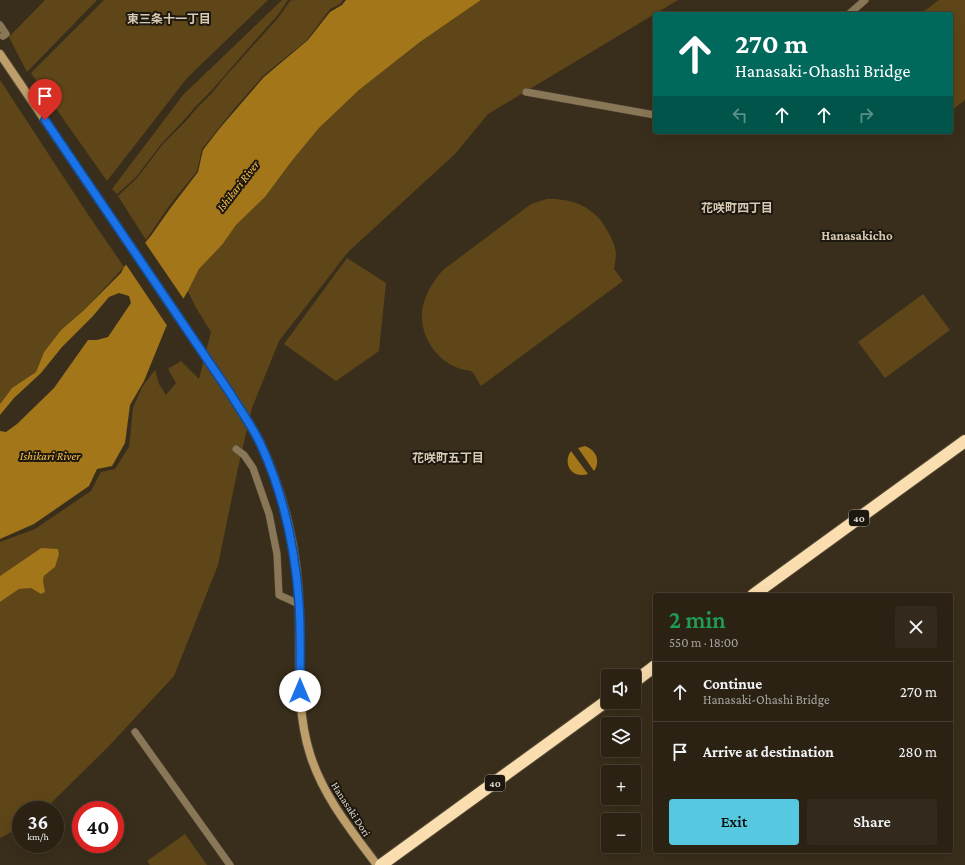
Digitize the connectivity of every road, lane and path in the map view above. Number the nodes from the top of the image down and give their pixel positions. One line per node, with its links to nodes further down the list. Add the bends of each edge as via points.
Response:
1 (865, 0): 2 (street)
2 (851, 12)
3 (0, 25): 4 (street, via 6,34)
4 (3, 36)
5 (1, 55): 11 (street, Hanasaki Dori, via 230,393 261,444 287,518 295,559)
6 (526, 92): 7 (street)
7 (653, 115)
8 (965, 441): 10 (highway, 40)
9 (236, 449): 11 (street, via 244,455 252,468 269,514 277,554 279,595)
10 (756, 593)
11 (299, 604): 17 (street, Hanasaki Dori, via 300,706 310,754 330,800)
12 (653, 668): 13 (highway)
13 (641, 677)
14 (601, 705): 18 (highway, 40)
15 (135, 732): 16 (street)
16 (230, 865)
17 (377, 865)
18 (381, 865)

